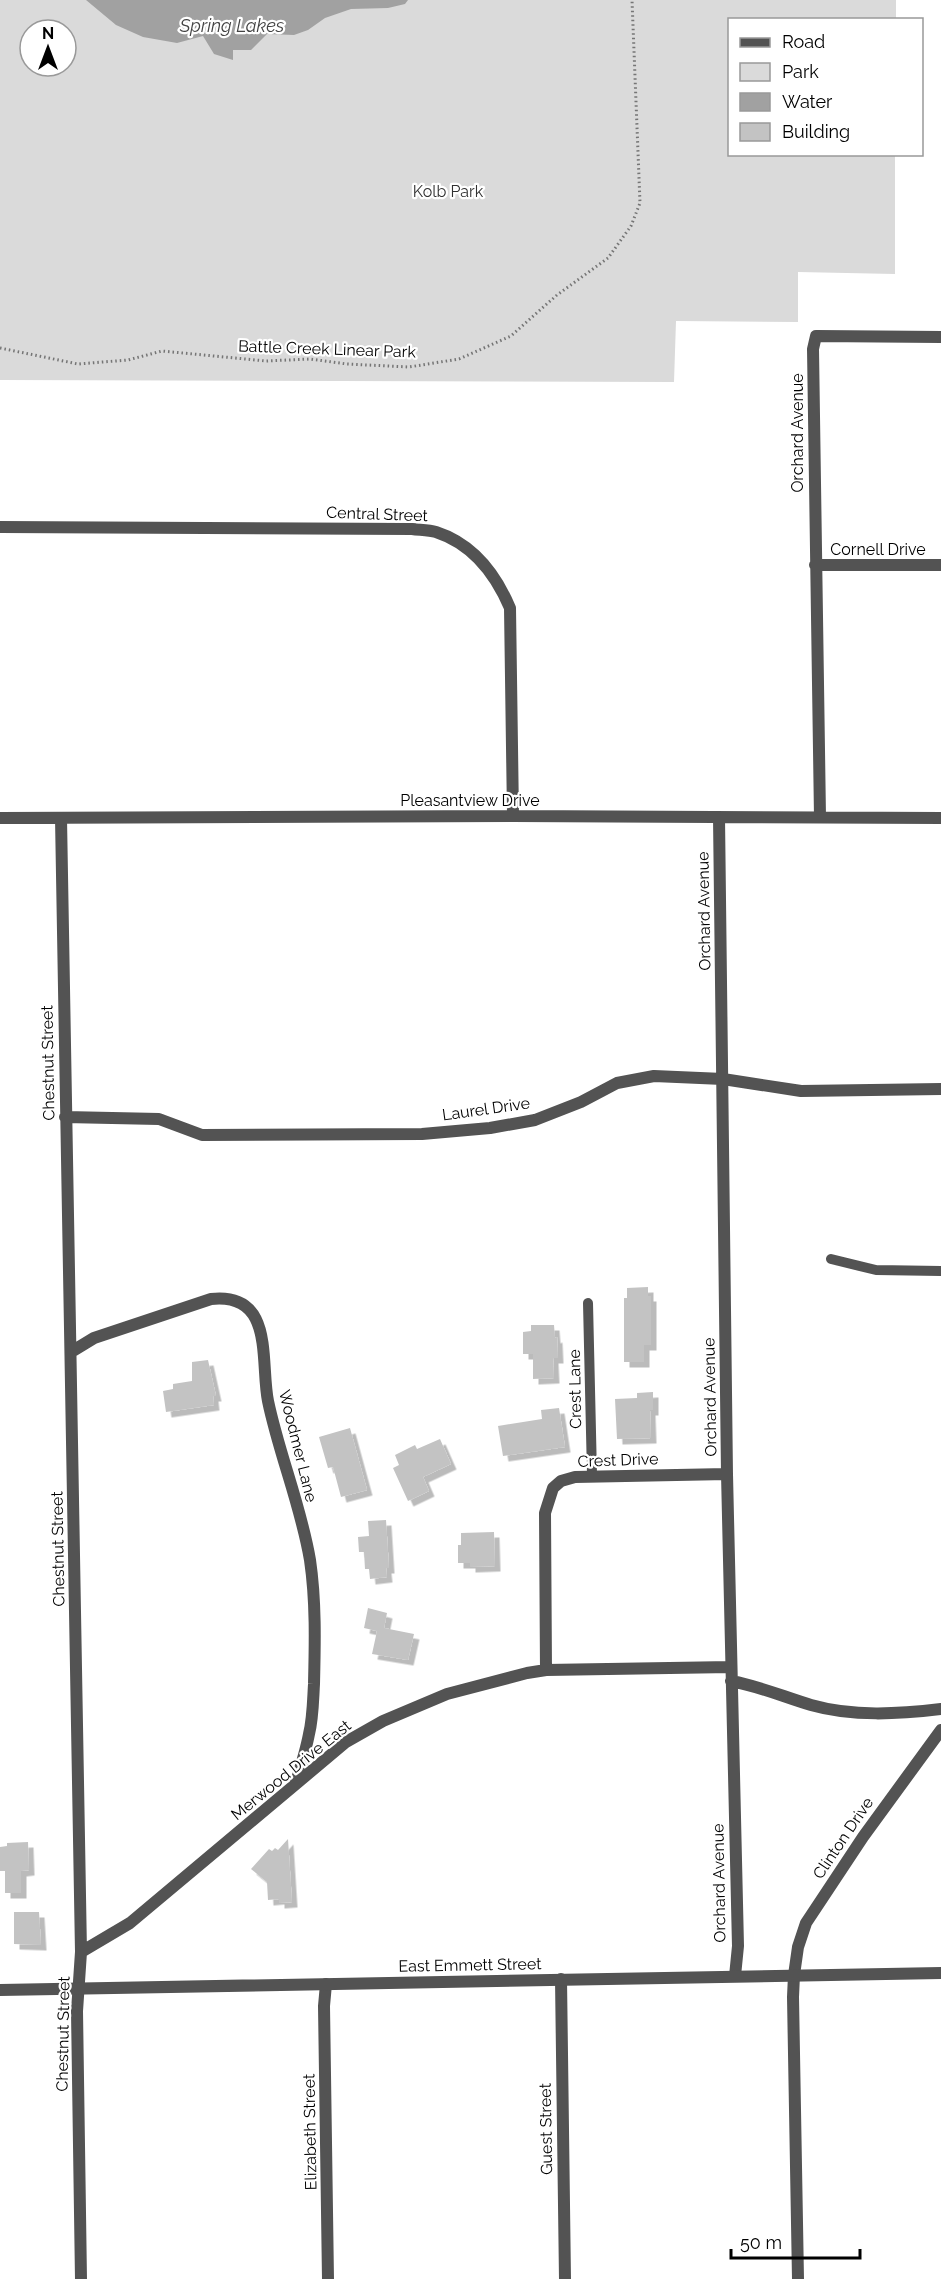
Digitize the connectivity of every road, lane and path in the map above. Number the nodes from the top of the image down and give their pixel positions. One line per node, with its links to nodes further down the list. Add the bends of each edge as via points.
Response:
1 (632, 0): 3 (path, Battle Creek Linear Park, via 640,203 631,225 608,258 557,295 511,336 459,359 409,367 310,359 266,361 162,351 117,362 78,364)
2 (941, 337): 6 (street, Orchard Avenue, via 816,336)
3 (0, 348)
4 (0, 527): 7 (street, Central Street, via 412,529 436,532 459,544 480,559 500,584 510,608)
5 (941, 565): 6 (street, Cornell Drive)
6 (815, 566): 9 (street, Orchard Avenue)
7 (513, 816): 8 (street, Pleasantview Drive); 11 (street, Pleasantview Drive)
8 (719, 817): 9 (street, Pleasantview Drive); 13 (street, Orchard Avenue)
9 (820, 817): 12 (street, Pleasantview Drive)
10 (0, 818): 11 (street, Pleasantview Drive)
11 (61, 818): 15 (street, Chestnut Street)
12 (941, 818)
13 (723, 1078): 14 (street, Laurel Drive, via 801,1091); 15 (street, Laurel Drive, via 666,1076 617,1083 535,1120 422,1134 202,1135 159,1119); 20 (street, Orchard Avenue)
14 (941, 1089)
15 (65, 1117): 19 (street, Chestnut Street)
16 (831, 1259): 17 (lane, via 876,1270)
17 (941, 1272)
18 (588, 1303): 21 (lane, Crest Lane)
19 (70, 1352): 27 (street, Woodmer Lane, via 94,1338 211,1299 225,1297 237,1302 259,1322 268,1400 310,1559 314,1605 310,1732); 28 (street, Chestnut Street)
20 (727, 1474): 21 (street, Crest Drive); 22 (street, Orchard Avenue)
21 (592, 1475): 23 (street, Crest Drive, via 561,1481 553,1488 545,1513)
22 (731, 1667): 23 (street, Merwood Drive East); 24 (street, Orchard Avenue)
23 (546, 1670): 27 (street, Merwood Drive East, via 447,1694 383,1721 346,1742)
24 (731, 1681): 25 (street, via 840,1711); 31 (street, Orchard Avenue, via 738,1946)
25 (941, 1709)
26 (941, 1730): 30 (street, Clinton Drive, via 806,1923)
27 (296, 1782): 28 (street, Merwood Drive East, via 130,1923)
28 (81, 1952): 34 (street, Chestnut Street)
29 (941, 1973): 30 (street, East Emmett Street)
30 (794, 1975): 31 (street, East Emmett Street); 39 (street)
31 (735, 1976): 32 (street, East Emmett Street)
32 (561, 1979): 33 (street, East Emmett Street); 38 (street, Guest Street)
33 (326, 1984): 34 (street, East Emmett Street); 37 (street, Elizabeth Street)
34 (78, 1989): 35 (street, East Emmett Street); 36 (street, Chestnut Street)
35 (0, 1990)
36 (81, 2279)
37 (328, 2279)
38 (565, 2279)
39 (798, 2279)

